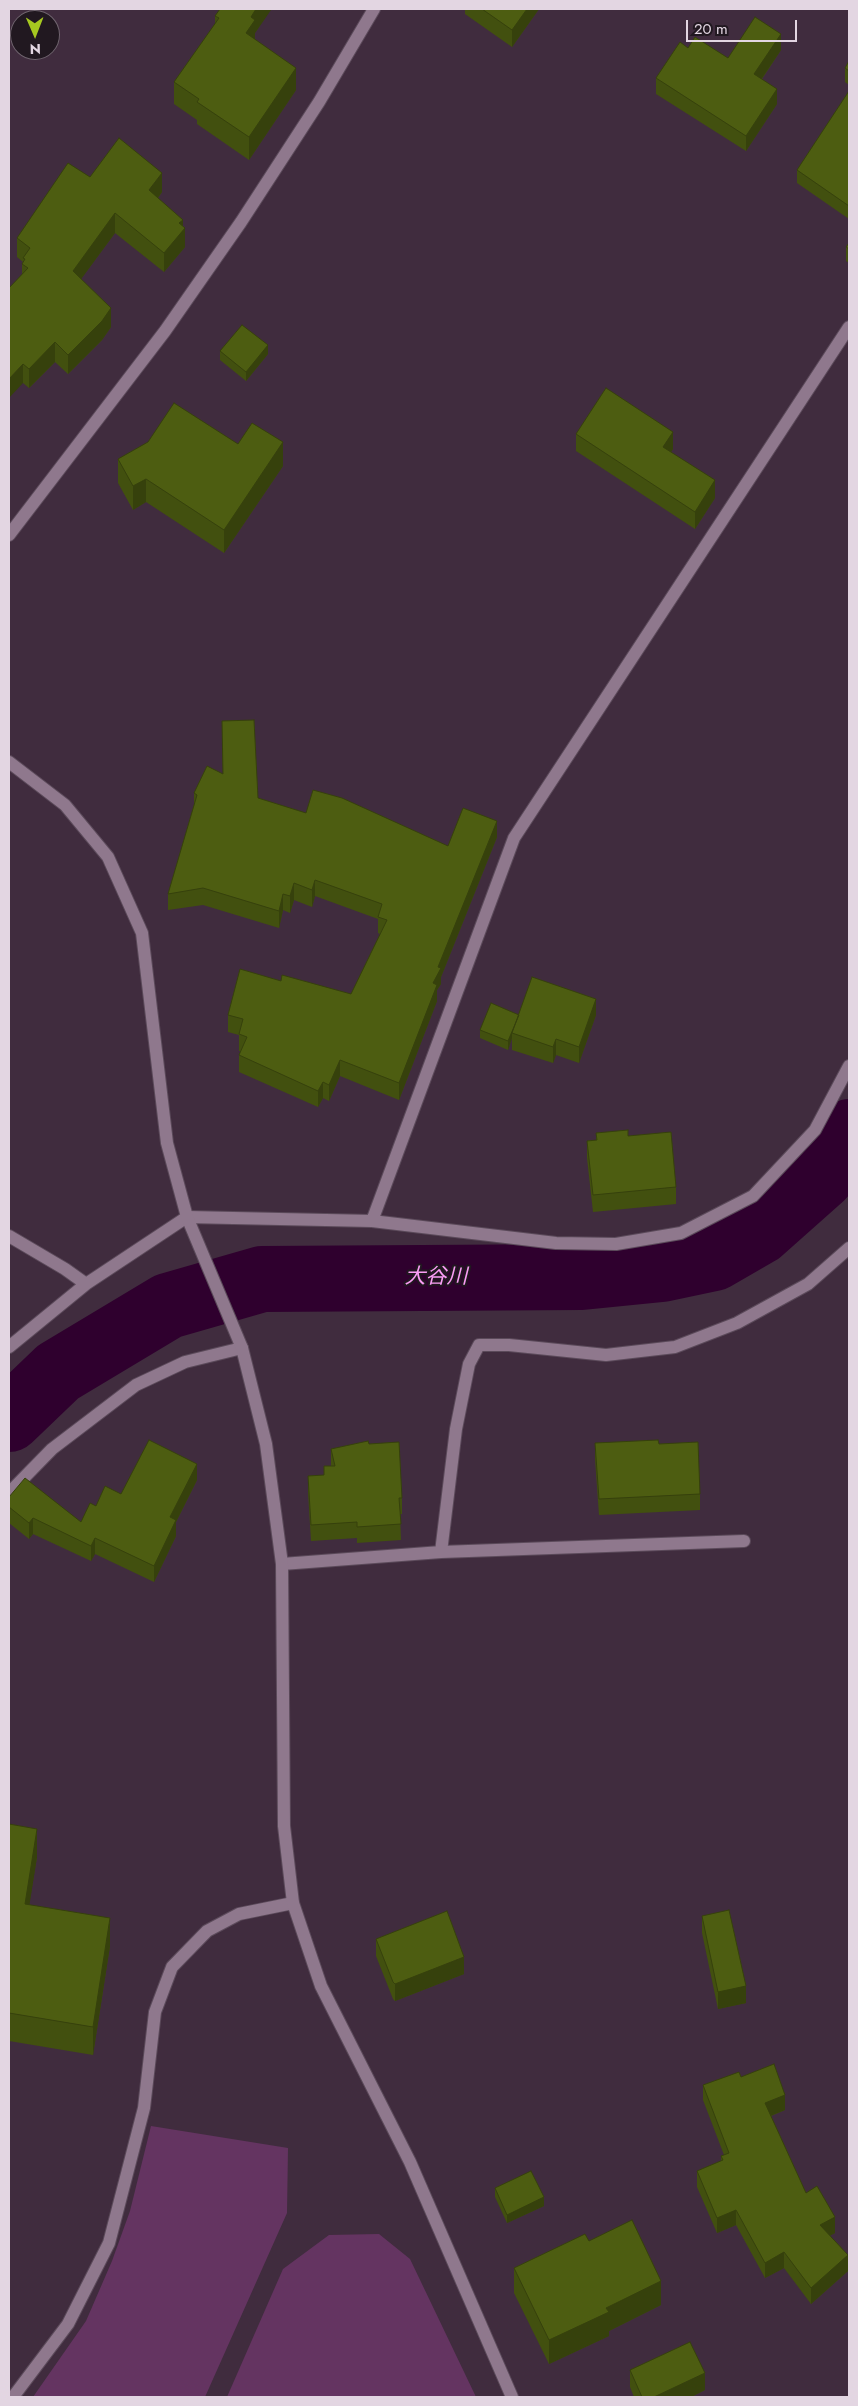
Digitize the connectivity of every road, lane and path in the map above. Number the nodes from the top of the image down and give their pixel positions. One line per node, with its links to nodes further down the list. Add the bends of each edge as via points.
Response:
1 (374, 9): 3 (street, via 319,102 241,222 165,331)
2 (849, 327): 7 (street, via 514,838)
3 (9, 535)
4 (9, 762): 6 (street, via 65,805 108,857 142,932 167,1143)
5 (849, 1066): 7 (street, via 815,1130 753,1196 682,1233 616,1244 556,1243)
6 (187, 1217): 7 (street); 10 (street); 12 (street)
7 (372, 1221)
8 (9, 1236): 10 (street)
9 (849, 1248): 15 (street, via 808,1284 737,1323 675,1347 606,1355 509,1345 479,1346 470,1364 456,1429)
10 (86, 1284): 11 (street)
11 (9, 1347)
12 (242, 1348): 13 (street, via 185,1362 136,1385 52,1449); 16 (street, via 266,1444)
13 (9, 1493)
14 (744, 1541): 15 (street)
15 (441, 1552): 16 (street)
16 (282, 1564): 17 (street, via 284,1826)
17 (292, 1903): 18 (street, via 239,1914 207,1931 172,1967 155,2012 144,2108 109,2243 68,2324); 19 (street, via 321,1986 410,2162)
18 (13, 2397)
19 (512, 2397)

